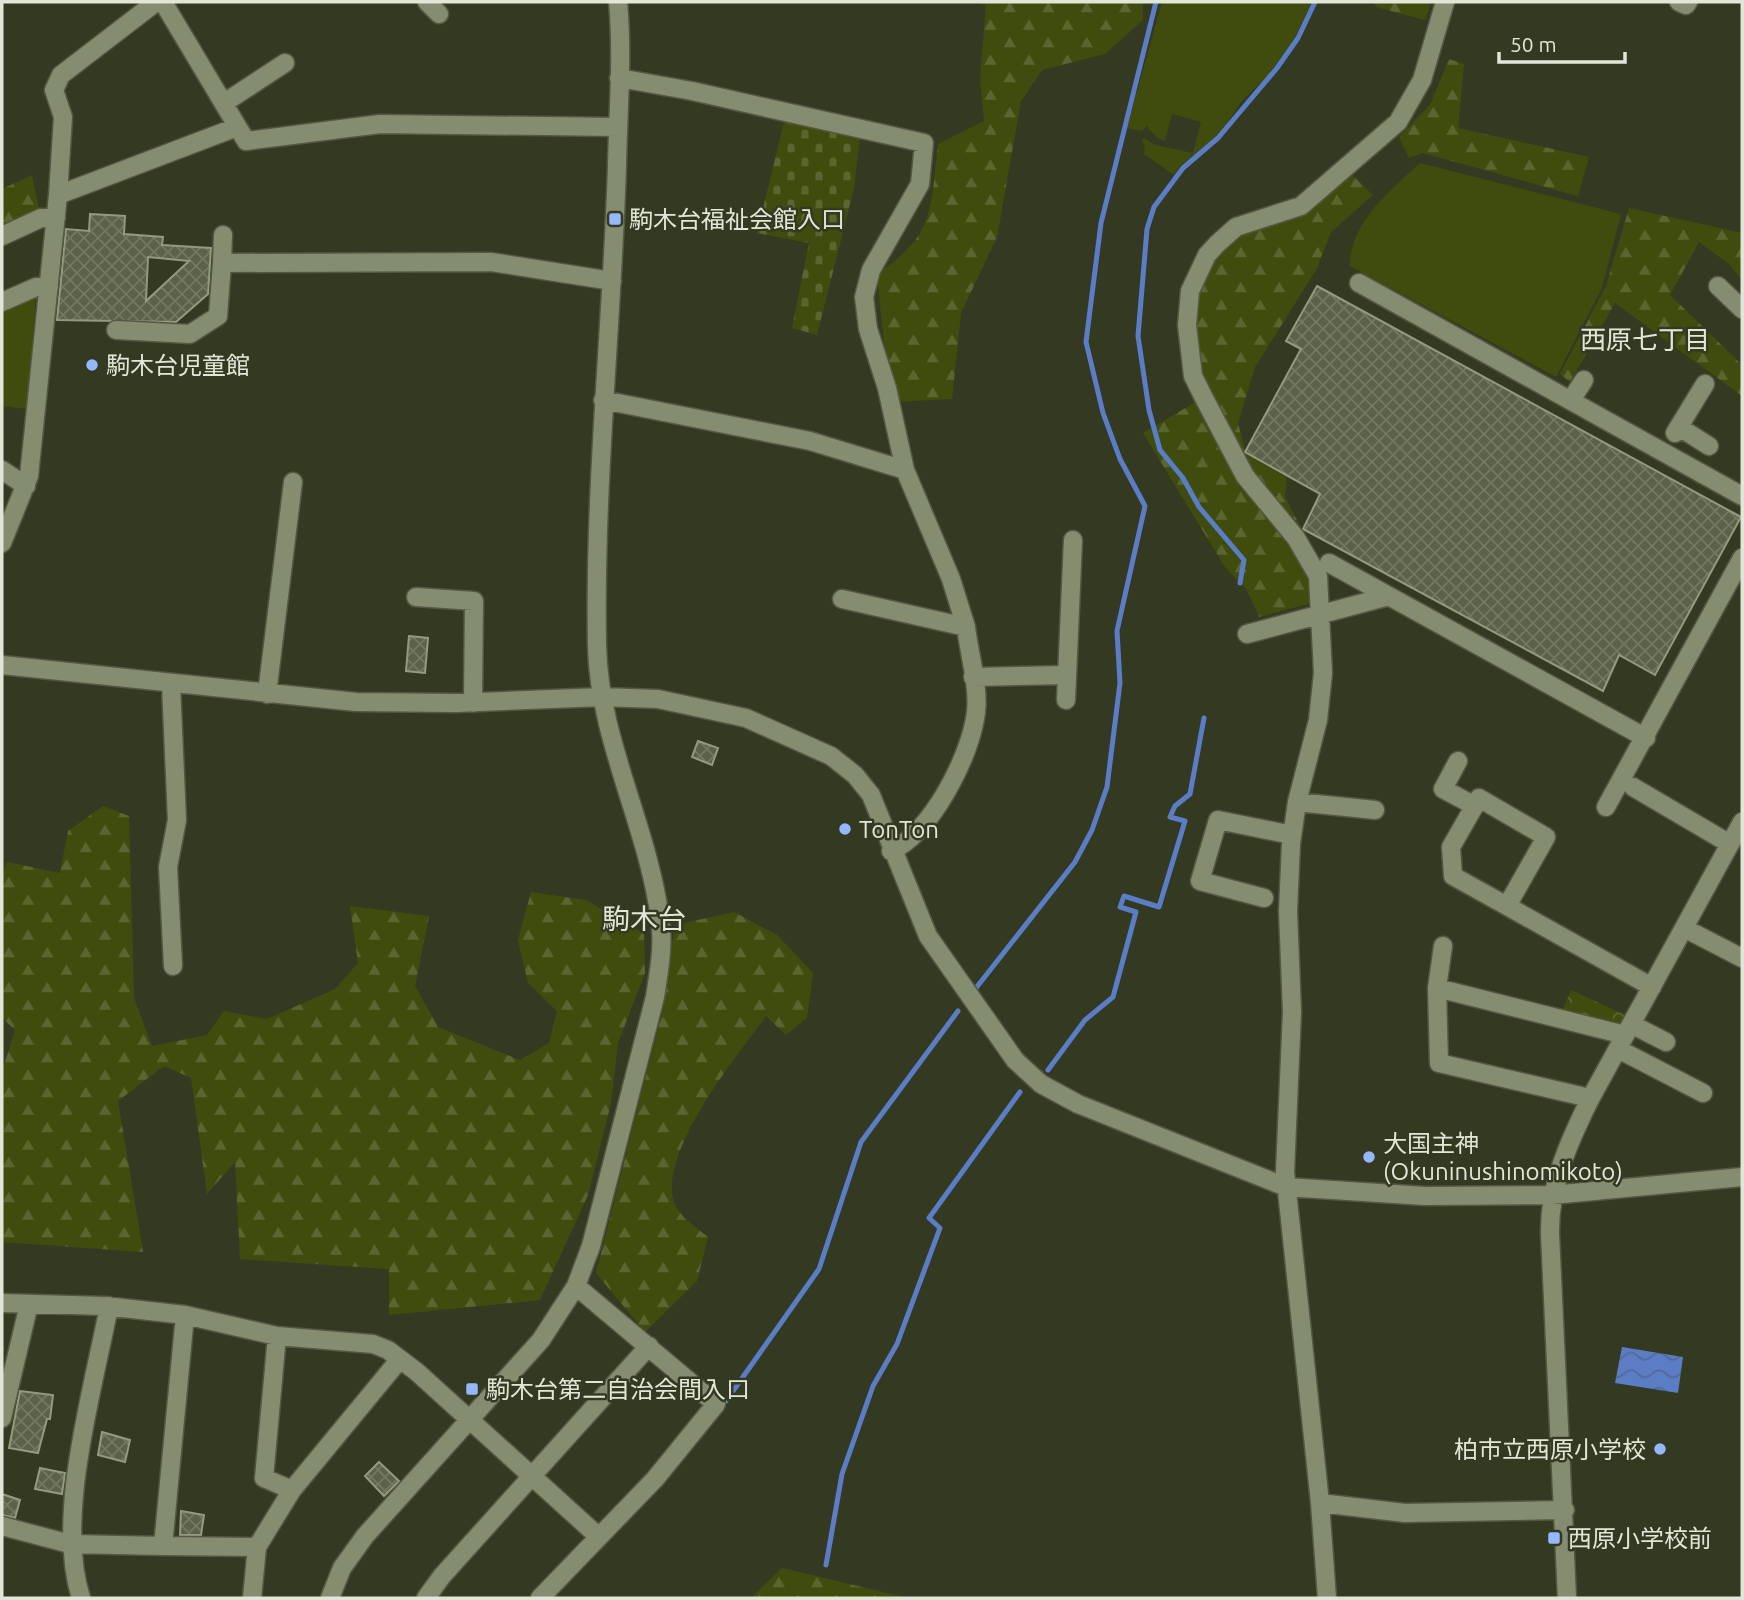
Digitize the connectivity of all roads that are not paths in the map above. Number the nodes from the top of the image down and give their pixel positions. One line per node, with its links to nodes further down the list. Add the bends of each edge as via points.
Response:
1 (156, 2): 12 (street, via 61,75 54,90 63,117)
2 (163, 2): 9 (street)
3 (618, 2): 8 (street)
4 (1445, 2): 41 (street, via 1422,80 1398,122 1301,206 1236,227 1207,255 1189,291 1187,335 1193,376 1245,476 1296,538 1318,576)
5 (1679, 2): 6 (street)
6 (1688, 2)
7 (285, 63): 9 (street)
8 (619, 78): 11 (street); 30 (street, via 924,143 919,184 872,270 864,297)
9 (224, 103): 10 (street)
10 (237, 127): 11 (street, via 246,141 380,124); 12 (street)
11 (618, 127): 17 (street)
12 (58, 195): 13 (street)
13 (56, 218): 15 (street, via 41,218); 20 (street)
14 (223, 235): 16 (street)
15 (2, 236)
16 (222, 263): 17 (street, via 491,262); 23 (street, via 218,316 190,334)
17 (612, 281): 26 (street)
18 (1359, 283): 27 (street)
19 (1718, 286): 22 (street)
20 (49, 287): 21 (street, via 36,287); 32 (street)
21 (2, 302)
22 (1742, 309)
23 (116, 330)
24 (1584, 380): 27 (street)
25 (1704, 384): 28 (street, via 1677,430)
26 (603, 400): 30 (street, via 810,441); 49 (street, via 597,636)
27 (1571, 400): 33 (street)
28 (1709, 446)
29 (2, 470): 32 (street)
30 (905, 470): 42 (street)
31 (293, 482): 48 (street)
32 (26, 486): 34 (street)
33 (1742, 496)
34 (3, 536)
35 (1073, 540): 45 (street)
36 (1742, 558): 52 (street)
37 (1329, 563): 38 (street)
38 (1389, 596): 41 (street); 52 (street)
39 (415, 597): 51 (street, via 474,601)
40 (842, 599): 42 (street)
41 (1319, 614): 43 (street); 55 (street, via 1323,673)
42 (966, 626): 46 (street)
43 (1247, 634)
44 (2, 666): 47 (street)
45 (1067, 675): 46 (street); 50 (street)
46 (972, 677): 62 (street, via 976,712 955,774 928,819 906,845)
47 (171, 685): 48 (street); 68 (street, via 177,820 169,867)
48 (267, 694): 51 (street, via 356,702)
49 (602, 697): 51 (street); 62 (street, via 658,699 720,712 786,734 831,756 871,795); 78 (street, via 647,857 661,919 662,956 591,1246)
50 (1066, 700)
51 (473, 703)
52 (1646, 738): 57 (street)
53 (1458, 761): 56 (street, via 1443,789)
54 (1633, 787): 61 (street)
55 (1297, 802): 58 (street); 60 (street)
56 (1475, 806): 64 (street, via 1451,847 1453,876); 64 (street, via 1479,798 1546,837)
57 (1606, 807)
58 (1375, 810)
59 (1742, 822): 61 (street)
60 (1293, 835): 63 (street, via 1218,820 1199,881); 76 (street)
61 (1730, 844): 65 (street)
62 (891, 852): 76 (street, via 928,936 1016,1060 1035,1079 1078,1104)
63 (1264, 898)
64 (1507, 906): 69 (street)
65 (1684, 928): 67 (street); 69 (street)
66 (1443, 946): 70 (street)
67 (1742, 958)
68 (173, 966)
69 (1652, 987): 71 (street)
70 (1437, 989): 71 (street); 74 (street, via 1439,1063)
71 (1625, 1036): 72 (street); 73 (street); 74 (street)
72 (1666, 1042)
73 (1703, 1093)
74 (1589, 1101): 77 (street, via 1568,1144)
75 (1742, 1177): 77 (street)
76 (1286, 1187): 77 (street, via 1425,1196); 90 (street)
77 (1552, 1195): 91 (street)
78 (576, 1286): 84 (street); 87 (street, via 541,1340)
79 (2, 1303): 80 (street)
80 (29, 1304): 81 (street); 86 (street)
81 (109, 1306): 82 (street); 94 (street, via 76,1479)
82 (186, 1315): 83 (street); 95 (street)
83 (277, 1336): 85 (street, via 373,1344); 89 (street, via 264,1478)
84 (649, 1346): 88 (street); 93 (street, via 716,1404 655,1479)
85 (400, 1359): 87 (street); 89 (street)
86 (2, 1418)
87 (467, 1419): 88 (street); 99 (street, via 365,1536 342,1568)
88 (533, 1476): 93 (street); 100 (street)
89 (292, 1490): 96 (street)
90 (1320, 1503): 91 (street, via 1405,1513); 102 (street)
91 (1564, 1510): 103 (street)
92 (2, 1526): 94 (street)
93 (599, 1537): 101 (street)
94 (70, 1544): 95 (street); 97 (street)
95 (163, 1546): 96 (street)
96 (257, 1547): 98 (street)
97 (81, 1598)
98 (252, 1598)
99 (330, 1598)
100 (426, 1598)
101 (540, 1598)
102 (1326, 1598)
103 (1567, 1598)

